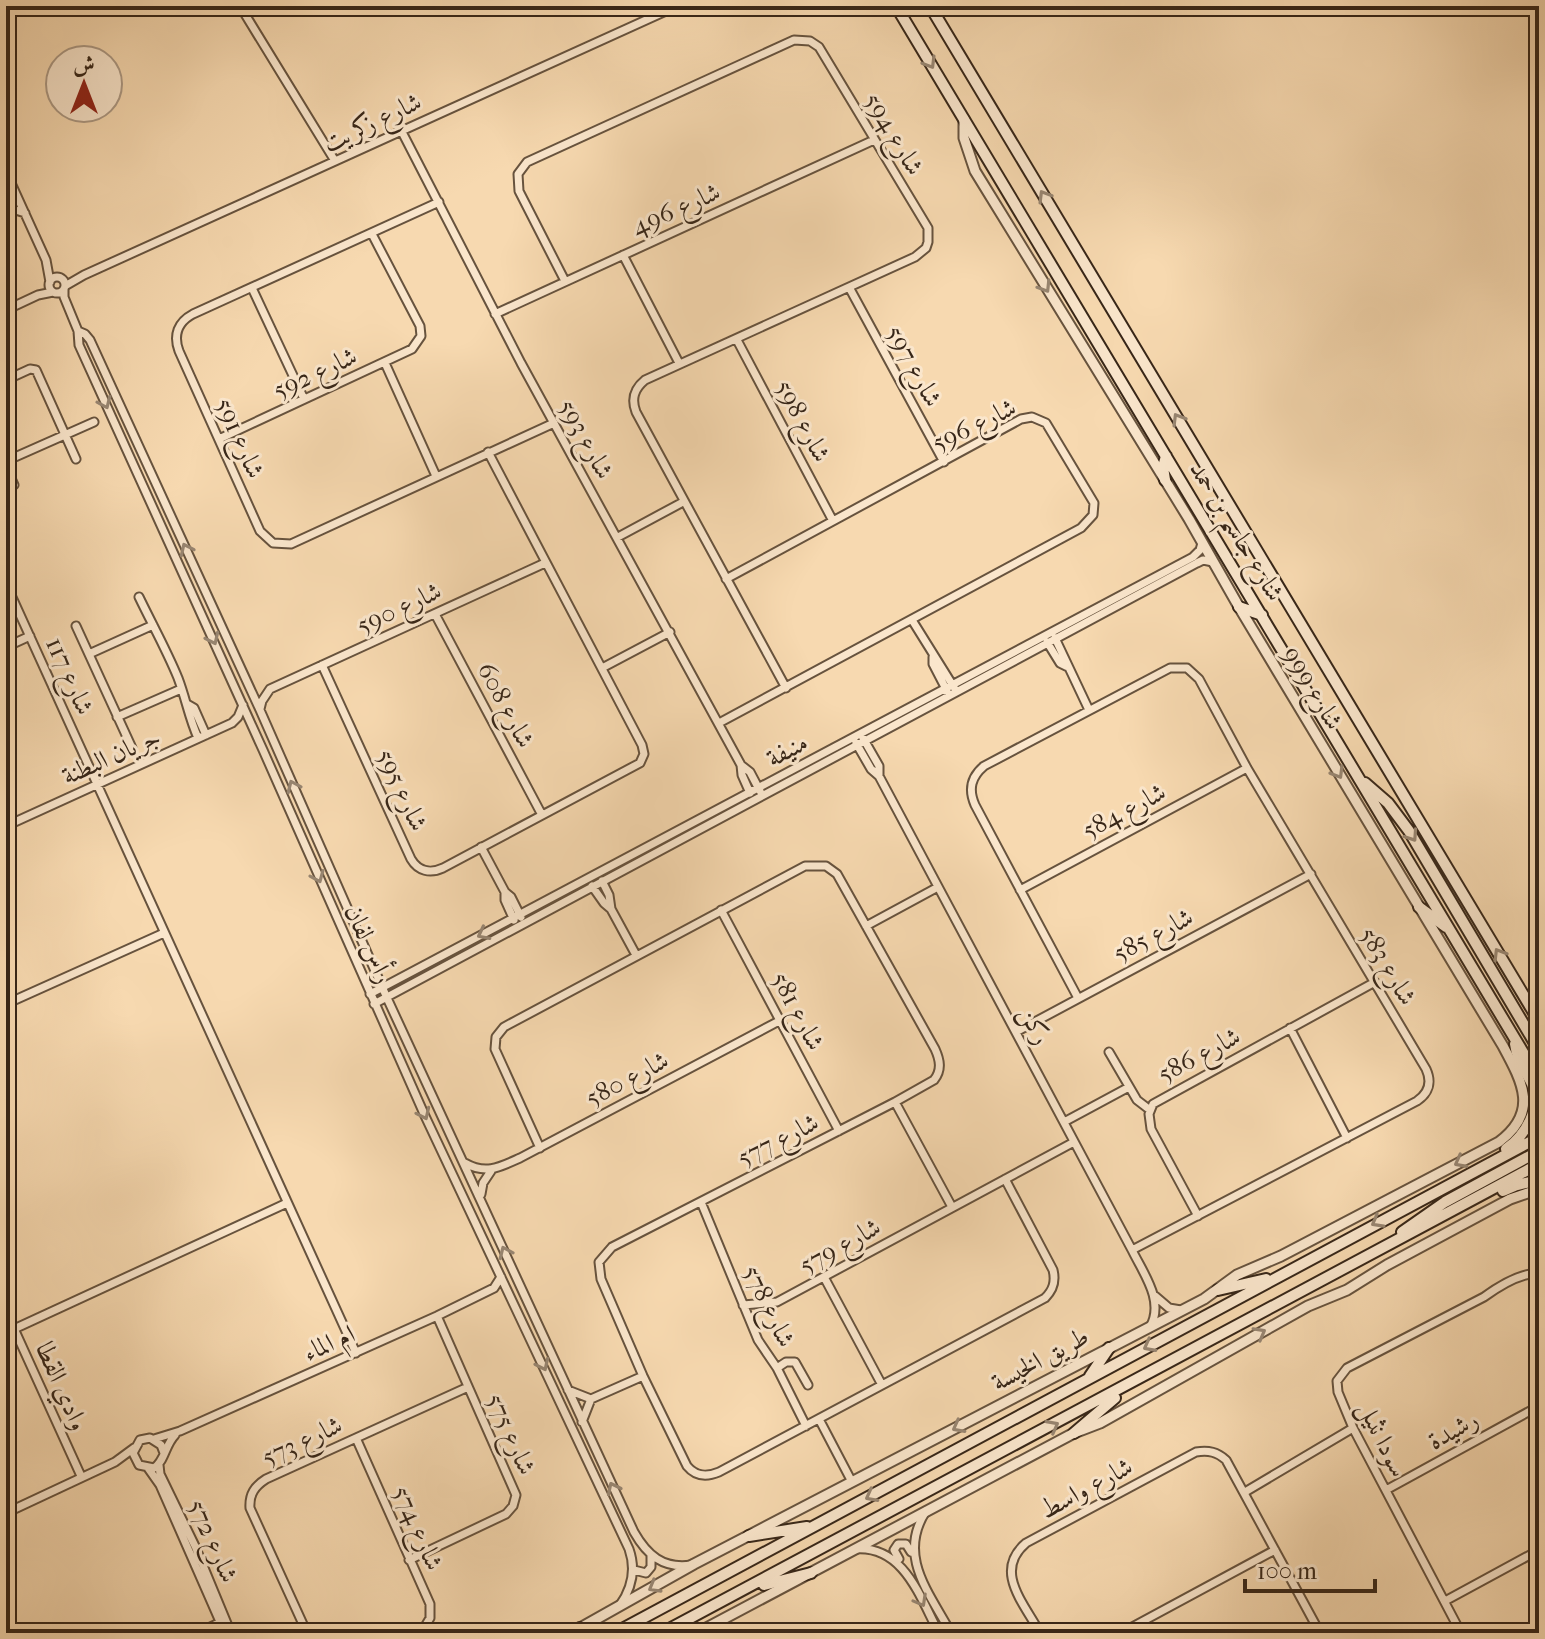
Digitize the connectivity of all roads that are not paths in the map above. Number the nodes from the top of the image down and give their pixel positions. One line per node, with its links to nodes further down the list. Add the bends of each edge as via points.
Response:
1 (240, 6): 8 (street)
2 (677, 6): 6 (street, شارع زكريت)
3 (896, 6): 5 (main road, شارع جاسم بن حمد, one-way to 5)
4 (930, 6): 110 (main road, شارع جاسم بن حمد, one-way to 4)
5 (964, 119): 32 (main road, شارع جاسم بن حمد); 37 (street, شارع 999, one-way to 37, via 975,171)
6 (401, 130): 8 (street, شارع زكريت); 10 (street, شارع 593)
7 (874, 140): 14 (street, شارع 496); 15 (street, شارع 594, via 819,47 800,39 532,158 518,174 519,191); 18 (street, شارع 594, via 925,222 928,242 915,257)
8 (335, 161): 16 (street, شارع زكريت)
9 (6, 172): 12 (street, رأس لفان)
10 (439, 202): 13 (street, شارع 591); 20 (street, شارع 593)
11 (6, 207): 12 (street)
12 (25, 213): 16 (street, رأس لفان)
13 (372, 234): 17 (street, شارع 591); 23 (street, شارع 592, via 421,331 412,349)
14 (623, 255): 15 (street, شارع 496); 24 (street)
15 (565, 281): 20 (street, شارع 496)
16 (58, 285): 19 (street, شارع زكريت); 21 (street, رأس لفان)
17 (252, 288): 26 (street); 30 (street, شارع 591, via 186,318 176,336)
18 (850, 289): 22 (street, شارع 594); 34 (street, شارع 597)
19 (6, 310)
20 (495, 314): 28 (street, شارع 593)
21 (78, 331): 63 (street, رأس لفان, one-way to 21, via 90,340); 68 (street, رأس لفان, one-way to 68, via 79,345)
22 (737, 340): 24 (street, شارع 594); 40 (street, شارع 598)
23 (385, 363): 26 (street, شارع 592); 36 (street, شارع 592)
24 (679, 363): 39 (street, شارع 594, via 641,383 634,402)
25 (6, 380): 29 (street, via 36,370)
26 (304, 399): 30 (street, شارع 592)
27 (94, 422): 29 (street)
28 (554, 423): 31 (street, شارع 591); 41 (street, شارع 593)
29 (66, 434): 33 (street); 35 (street)
30 (219, 439): 36 (street, شارع 591, via 260,531 279,545 297,542)
31 (488, 452): 36 (street, شارع 591); 44 (street, شارع 595)
32 (1166, 456): 37 (main road); 50 (main road, شارع جاسم بن حمد)
33 (76, 459)
34 (944, 462): 40 (street, شارع 596); 51 (street, شارع 596, via 1021,419 1038,418 1046,423 1094,509 1081,528)
35 (6, 464): 38 (street)
36 (436, 476)
37 (1165, 480): 42 (street, شارع 999)
38 (14, 485)
39 (683, 502): 41 (street); 45 (street, شارع 594)
40 (833, 521): 45 (street, شارع 596)
41 (618, 537): 54 (street, شارع 593)
42 (1202, 541): 43 (street, شارع 999); 56 (street, منيفة, via 1193,557)
43 (1213, 562): 48 (street, شارع 999); 56 (street, منيفة, via 1200,561)
44 (545, 563): 49 (street, شارع 590); 62 (street, شارع 595)
45 (726, 579): 64 (street, شارع 594)
46 (7, 590): 55 (street, شارع 117)
47 (139, 597): 52 (street)
48 (1239, 607): 50 (main road); 94 (street, شارع 999, one-way to 94)
49 (435, 614): 60 (street, شارع 590); 86 (street, شارع 608)
50 (1262, 615): 82 (main road, شارع جاسم بن حمد)
51 (912, 620): 64 (street, شارع 596); 67 (street)
52 (153, 625): 59 (street); 65 (street)
53 (76, 626): 59 (street)
54 (670, 632): 62 (street); 73 (street, شارع 593)
55 (30, 636): 58 (street); 83 (street, شارع 117)
56 (1054, 636): 57 (street, منيفة); 61 (street)
57 (1046, 640): 61 (street); 67 (street, منيفة)
58 (6, 647)
59 (89, 654): 71 (street)
60 (322, 665): 66 (street, شارع 590); 88 (street, شارع 595, via 413,863 434,871)
61 (1066, 666): 70 (street)
62 (602, 668): 86 (street, شارع 595, via 642,745 642,759)
63 (246, 680): 66 (street); 69 (street, رأس لفان)
64 (786, 688): 73 (street, شارع 596)
65 (181, 689): 71 (street); 75 (street, via 194,708)
66 (270, 689): 69 (street)
67 (951, 691): 76 (street, منيفة)
68 (243, 705): 72 (street); 74 (street, رأس لفان)
69 (260, 710): 77 (street, رأس لفان)
70 (1089, 710): 81 (street, شارع 583, via 1170,668 1187,668 1199,679); 93 (street, شارع 583, via 984,766 972,781 973,799)
71 (117, 717): 78 (street)
72 (232, 723): 74 (street); 75 (street, جريان البطنة)
73 (719, 723): 80 (street, شارع 593)
74 (252, 726): 79 (street, رأس لفان)
75 (202, 736): 83 (street, جريان البطنة)
76 (859, 739): 84 (street, منيفة); 92 (street, ركن)
77 (275, 745): 79 (street); 103 (street, رأس لفان, one-way to 77)
78 (132, 748)
79 (263, 750): 104 (street, رأس لفان, one-way to 104)
80 (741, 765): 84 (street, شارع 593); 85 (street, شارع 593)
81 (1247, 768): 89 (street, شارع 583); 93 (street, شارع 584)
82 (1360, 780): 99 (main road, شارع جاسم بن حمد); 114 (main road, one-way to 114, via 1388,803 1409,831)
83 (97, 784): 87 (street, جريان البطنة); 100 (street, شارع 117)
84 (760, 791): 85 (street, منيفة)
85 (752, 796): 90 (street, منيفة); 97 (street, منيفة)
86 (542, 815): 88 (street, شارع 595)
87 (6, 826)
88 (481, 847): 97 (street)
89 (1311, 874): 102 (street, شارع 583); 106 (street, شارع 585)
90 (602, 881): 91 (street, منيفة); 95 (street)
91 (592, 886): 95 (street); 97 (street, منيفة)
92 (938, 887): 98 (street); 112 (street, ركن)
93 (1020, 890): 106 (street, شارع 583)
94 (1419, 907): 99 (main road); 120 (street, شارع 999, via 1518,1075 1524,1093)
95 (611, 909): 101 (street)
96 (721, 910): 98 (street, شارع 577, via 805,866 819,864 837,874); 101 (street, شارع 577); 109 (street, شارع 581)
97 (519, 921): 103 (street, منيفة, one-way to 103); 105 (street, منيفة)
98 (866, 926): 118 (street, شارع 577, via 940,1061 934,1080)
99 (1451, 931): 113 (main road, شارع جاسم بن حمد)
100 (164, 933): 107 (street); 138 (street, شارع 117)
101 (636, 955): 126 (street, شارع 577, via 514,1020 496,1037 495,1049)
102 (1375, 982): 111 (street, شارع 586); 124 (street, شارع 583, via 1429,1075 1429,1087 1417,1101)
103 (382, 988): 104 (street, منيفة); 105 (street, رأس لفان)
104 (370, 994): 108 (street, رأس لفان)
105 (387, 998): 108 (street, منيفة); 129 (street, رأس لفان)
106 (1078, 998): 112 (street, شارع 585)
107 (6, 1004)
108 (374, 1004): 145 (street, رأس لفان, one-way to 145)
109 (781, 1020): 122 (street, شارع 581); 126 (street, شارع 580)
110 (1539, 1021)
111 (1290, 1028): 119 (street, شارع 586, via 1158,1100); 124 (street)
112 (1016, 1032): 121 (street, ركن)
113 (1515, 1038): 116 (main road, شارع جاسم بن حمد); 128 (main road, via 1534,1105 1523,1135)
114 (1539, 1050)
115 (1109, 1052): 117 (street)
116 (1539, 1079)
117 (1129, 1087): 119 (street); 121 (street)
118 (895, 1102): 122 (street, شارع 577); 139 (street)
119 (1150, 1110): 140 (street, شارع 586, via 1151,1129)
120 (1521, 1117): 148 (street, طريق الخيسة, one-way to 148, via 1499,1142 1237,1275)
121 (1064, 1122): 125 (street, ركن)
122 (839, 1131): 137 (street, شارع 577)
123 (1539, 1137): 128 (main road, طريق الخيسة)
124 (1347, 1138): 140 (street, شارع 583)
125 (1074, 1142): 132 (street, شارع 579); 141 (street, ركن)
126 (540, 1148): 131 (street, شارع 580)
127 (1539, 1151): 142 (main road, via 1445,1202)
128 (1496, 1160): 144 (main road, طريق الخيسة, one-way to 144)
129 (465, 1162): 131 (street); 136 (street, رأس لفان)
130 (1539, 1164): 135 (main road)
131 (491, 1171): 136 (street)
132 (1005, 1179): 139 (street, شارع 579); 163 (street, شارع 577, via 1053,1270 1051,1292)
133 (1539, 1180): 135 (main road)
134 (1539, 1189): 174 (street, one-way to 134, via 1510,1199)
135 (1482, 1195): 142 (main road)
136 (481, 1198): 166 (street, رأس لفان, one-way to 136)
137 (701, 1202): 151 (street, شارع 578); 160 (street, شارع 577, via 612,1247 599,1262 601,1279)
138 (287, 1203): 156 (street); 158 (street, شارع 117)
139 (952, 1207): 146 (street, شارع 579)
140 (1198, 1216): 141 (street, شارع 583)
141 (1132, 1250): 149 (street, ركن)
142 (1378, 1251): 165 (main road)
143 (1539, 1273): 172 (street, سودا نثيل, via 1498,1287 1343,1371 1337,1387)
144 (1280, 1276): 148 (main road); 161 (main road, طريق الخيسة, one-way to 161)
145 (501, 1277): 147 (street); 150 (street, رأس لفان)
146 (824, 1277): 151 (street, شارع 579, via 772,1304); 163 (street)
147 (494, 1288): 150 (street); 154 (street, ام الماء)
148 (1218, 1290): 152 (street, طريق الخيسة)
149 (1153, 1294): 152 (street, via 1169,1308); 155 (street, via 1156,1314)
150 (509, 1295): 198 (street, رأس لفان, one-way to 198, via 629,1549)
151 (743, 1305): 159 (street, شارع 578)
152 (1183, 1310): 155 (street, طريق الخيسة)
153 (6, 1311): 156 (street, وادي القطا)
154 (437, 1316): 158 (street, ام الماء); 164 (street, شارع 575)
155 (1150, 1327): 157 (street, طريق الخيسة)
156 (14, 1329): 183 (street, وادي القطا)
157 (1109, 1348): 161 (main road); 184 (street, طريق الخيسة, one-way to 184)
158 (356, 1353): 173 (street, ام الماء)
159 (777, 1368): 162 (street, via 795,1362); 171 (street, شارع 578)
160 (643, 1376): 167 (street); 171 (street, شارع 577, via 687,1466 698,1475 719,1472)
161 (1089, 1378): 189 (main road, طريق الخيسة, one-way to 189)
162 (808, 1385)
163 (882, 1385): 169 (street, شارع 577)
164 (468, 1387): 175 (street, شارع 573); 195 (street, شارع 575, via 515,1489 513,1506)
165 (1126, 1387): 174 (main road); 201 (main road, one-way to 165)
166 (567, 1389): 167 (street); 170 (street, رأس لفان)
167 (591, 1399): 170 (street)
168 (1539, 1406): 185 (street, رشيدة)
169 (819, 1419): 171 (street, شارع 577); 184 (street)
170 (582, 1424): 194 (street, رأس لفان, one-way to 170)
171 (806, 1426)
172 (1353, 1428): 185 (street, سودا نثيل); 186 (street)
173 (180, 1431): 176 (street, ام الماء); 178 (street)
174 (1074, 1433): 187 (street)
175 (356, 1438): 195 (street, شارع 574); 208 (street, شارع 573, via 266,1479 251,1494 250,1508)
176 (154, 1439): 177 (street, via 140,1440); 178 (street)
177 (134, 1448): 179 (street); 180 (street)
178 (164, 1453): 181 (street)
179 (115, 1462): 180 (street); 183 (street)
180 (137, 1463): 182 (street)
181 (159, 1465): 182 (street); 204 (street, شارع 572)
182 (148, 1468): 204 (street, شارع 572)
183 (81, 1476): 188 (street)
184 (852, 1482): 190 (street, طريق الخيسة)
185 (1386, 1490): 202 (street, سودا نثيل)
186 (1245, 1492): 192 (street, شارع واسط); 215 (street, شارع واسط, via 1220,1455 1196,1452 1026,1543 1014,1555 1010,1575)
187 (927, 1510): 191 (street); 197 (street, via 914,1536)
188 (6, 1513)
189 (817, 1525): 190 (main road); 210 (main road, طريق الخيسة)
190 (749, 1536): 196 (street, طريق الخيسة)
191 (853, 1550): 199 (street); 200 (street, via 885,1554)
192 (1275, 1550): 216 (street); 217 (street, شارع واسط)
193 (1539, 1550): 202 (street)
194 (651, 1556): 196 (street, via 673,1565); 198 (street, via 646,1573)
195 (409, 1560): 209 (street, شارع 574, via 430,1604 430,1618)
196 (694, 1564): 203 (street, طريق الخيسة, one-way to 203)
197 (916, 1565): 200 (street, via 908,1546 898,1544 895,1553); 214 (street)
198 (634, 1570): 203 (street)
199 (811, 1573): 201 (main road); 212 (street)
200 (907, 1574): 213 (street, one-way to 213)
201 (746, 1589): 211 (main road)
202 (1445, 1601): 218 (street, سودا نثيل)
203 (619, 1606): 205 (street, طريق الخيسة)
204 (225, 1627): 206 (street); 207 (street)
205 (576, 1631)
206 (198, 1633)
207 (212, 1633)
208 (307, 1633)
209 (421, 1633)
210 (615, 1633)
211 (662, 1633)
212 (697, 1633)
213 (939, 1633)
214 (951, 1633)
215 (1040, 1633)
216 (1121, 1633)
217 (1320, 1633)
218 (1461, 1633)

